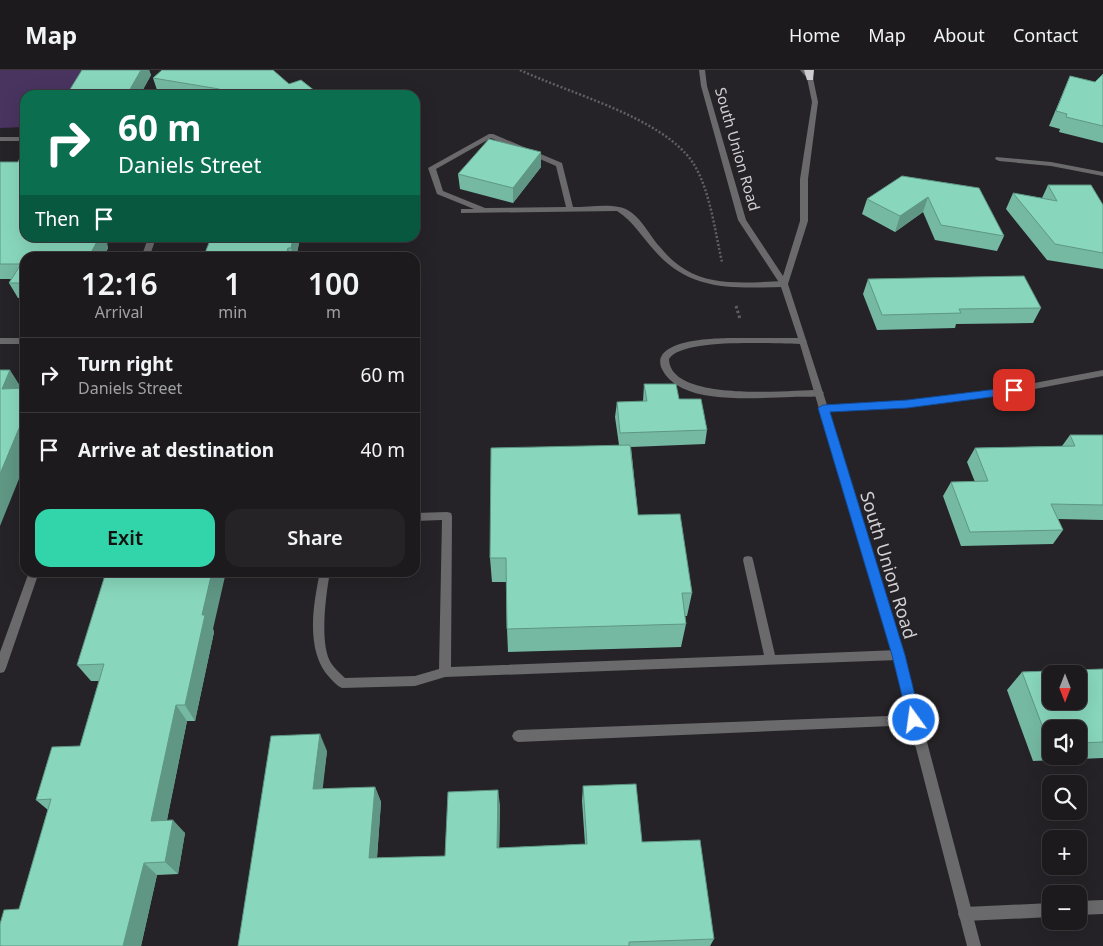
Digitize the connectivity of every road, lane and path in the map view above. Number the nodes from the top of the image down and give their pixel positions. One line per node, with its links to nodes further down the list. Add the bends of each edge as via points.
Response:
1 (520, 70): 9 (path, via 660,132 688,156)
2 (702, 70): 13 (street, South Union Road, via 742,220)
3 (803, 70): 4 (street)
4 (809, 74): 13 (street, via 815,102 804,179 804,221)
5 (0, 139): 6 (street)
6 (20, 139)
7 (999, 159): 8 (street, via 1077,167)
8 (1103, 174)
9 (701, 182)
10 (570, 210): 11 (street); 11 (street, via 559,165 491,135 432,168 440,192); 13 (street, via 619,209 635,218 656,248 676,268 699,280 728,285)
11 (487, 211): 12 (street)
12 (464, 212)
13 (784, 284): 16 (street, South Union Road)
14 (0, 341): 15 (street)
15 (20, 341)
16 (803, 341): 18 (street, South Union Road); 18 (street, via 696,344 673,350 666,357 664,366 676,382 700,390)
17 (1103, 373): 19 (street, via 997,393 907,404)
18 (819, 393): 19 (street, South Union Road)
19 (823, 408): 24 (street, South Union Road)
20 (420, 517): 27 (street, via 448,516)
21 (748, 560): 25 (street)
22 (32, 577): 26 (street)
23 (324, 577): 27 (street, via 320,597 321,642 326,664 342,683 415,681)
24 (898, 655): 25 (street); 28 (street, South Union Road)
25 (770, 660): 27 (street)
26 (0, 666)
27 (445, 672)
28 (914, 720): 29 (street); 33 (street, South Union Road)
29 (518, 736)
30 (1103, 907): 31 (street)
31 (1087, 908)
32 (1042, 910): 33 (street)
33 (965, 914): 34 (street, South Union Road)
34 (974, 946)

